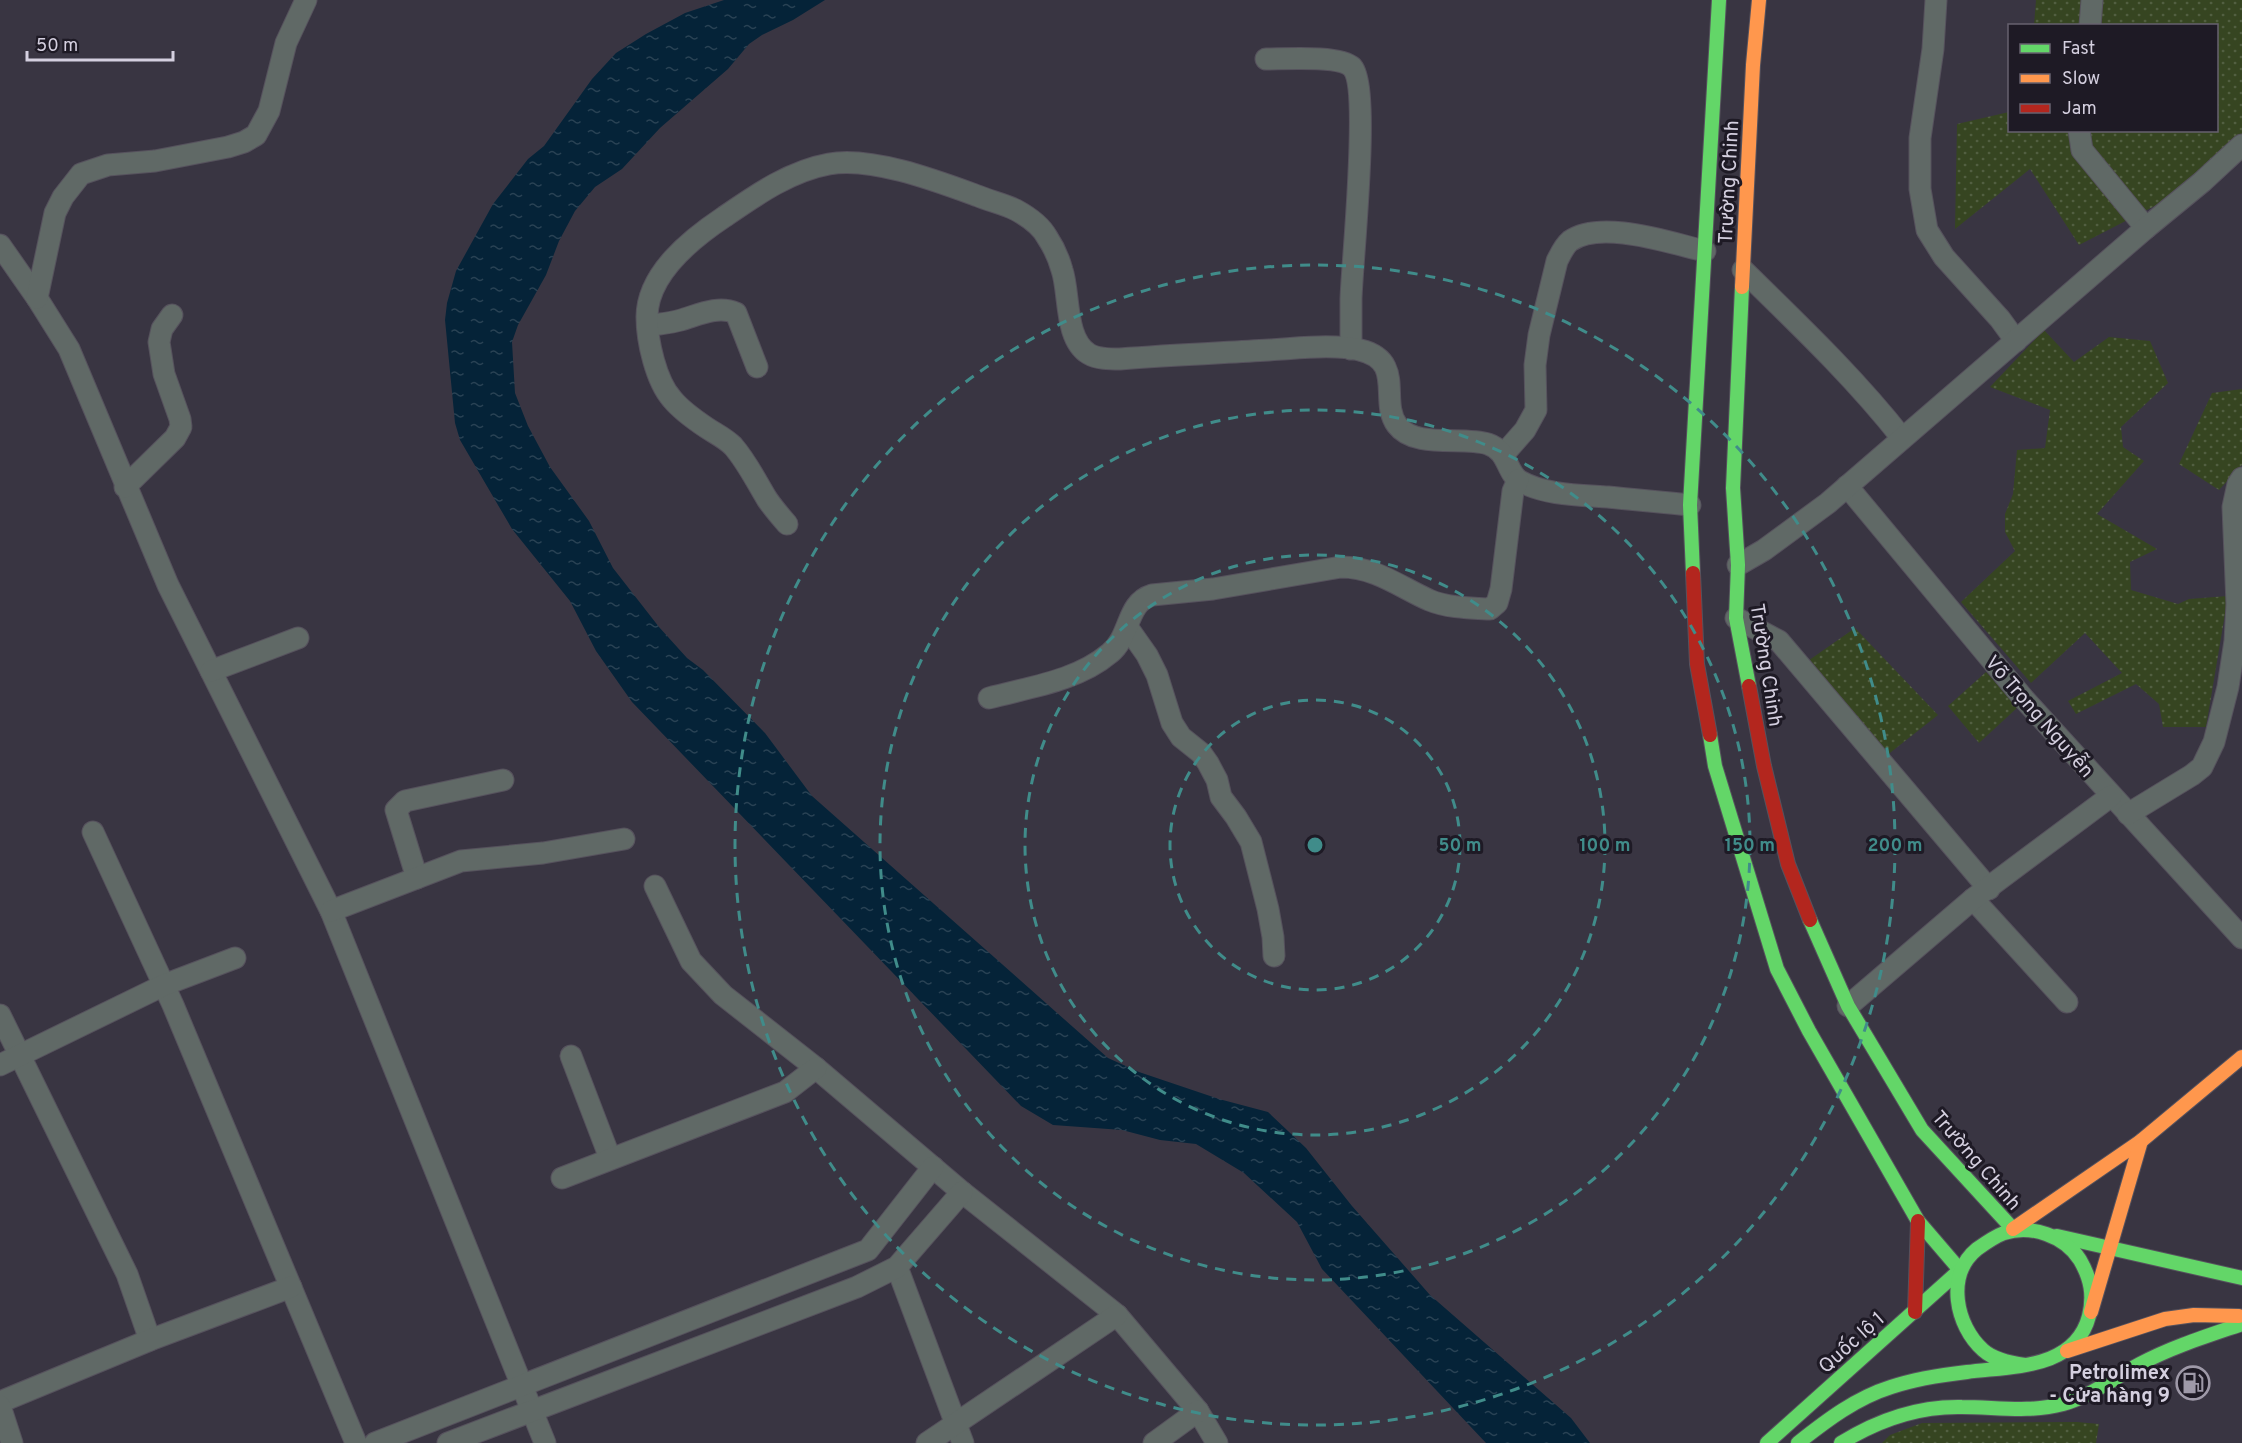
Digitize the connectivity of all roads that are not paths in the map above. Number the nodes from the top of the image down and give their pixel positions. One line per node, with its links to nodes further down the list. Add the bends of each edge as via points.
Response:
1 (306, 0): 14 (street, via 286,43 268,111 256,135 228,147 155,161 108,165 81,174 56,213)
2 (1719, 0): 12 (main road, Trường Chinh)
3 (1759, 0): 13 (main road, Trường Chinh)
4 (1936, 0): 17 (street, via 1920,138 1920,189 1927,230 1944,256)
5 (2092, 0): 6 (street)
6 (2090, 24)
7 (1266, 59): 18 (street, via 1332,60 1352,67 1357,80 1361,123)
8 (2079, 132): 10 (street, via 2082,150)
9 (2242, 145): 10 (street)
10 (2146, 228): 17 (street)
11 (0, 245): 14 (street)
12 (1705, 251): 21 (street, via 1604,232 1582,235 1569,242 1557,261 1539,335 1536,410 1526,430); 26 (main road, Trường Chinh)
13 (1743, 270): 20 (street, via 1827,354); 28 (main road, Trường Chinh)
14 (37, 298): 25 (street, via 69,349)
15 (172, 315): 25 (street, via 159,342 164,374 181,427 175,438)
16 (648, 326): 18 (street, via 648,304 656,284 701,234 783,180 849,161 940,183 1016,210 1033,222 1046,235 1062,270 1072,328 1088,354 1120,359); 19 (street, via 711,311 731,311 736,314); 27 (street, via 654,360 671,398 731,444)
17 (2016, 341): 20 (street)
18 (1351, 349): 21 (street, via 1378,358 1388,371 1392,412 1396,424 1408,433 1425,440 1488,444)
19 (757, 367)
20 (1902, 438): 24 (street)
21 (1503, 455): 23 (street)
22 (2242, 478): 36 (street, via 2233,507 2235,641 2214,742 2197,771)
23 (1518, 480): 26 (street, via 1567,493); 30 (street, via 1513,491 1501,589 1497,603 1490,609 1437,603 1374,572 1341,567 1213,589 1152,595 1136,606)
24 (1847, 486): 28 (street, via 1791,532); 35 (street, Võ Trọng Nguyễn)
25 (126, 487): 32 (street)
26 (1690, 506): 60 (main road, Trường Chinh, via 1698,568 1697,664 1715,766 1777,969 1814,1028)
27 (787, 524)
28 (1732, 565): 29 (main road, Trường Chinh)
29 (1736, 618): 41 (street, via 1779,641); 48 (main road, Trường Chinh, via 1764,766 1788,864)
30 (1128, 628): 33 (street, via 1113,651 1092,667); 44 (street, via 1157,675 1172,723 1208,763 1221,798 1251,842 1274,937)
31 (298, 638): 32 (street)
32 (211, 671): 42 (street)
33 (989, 698)
34 (503, 780): 39 (street, via 405,801 396,810)
35 (2111, 796): 36 (street, Võ Trọng Nguyễn); 41 (street)
36 (2128, 814): 43 (street, Võ Trọng Nguyễn)
37 (93, 832): 46 (street)
38 (624, 839): 39 (street, via 543,853 461,861)
39 (417, 878): 42 (street)
40 (655, 886): 54 (street, via 691,961 723,995)
41 (1981, 894): 47 (street); 48 (street)
42 (331, 911): 76 (street)
43 (2242, 938)
44 (1274, 956)
45 (235, 958): 46 (street)
46 (164, 985): 50 (street); 67 (street)
47 (2067, 1002)
48 (1844, 1009): 61 (main road, Trường Chinh, via 1922,1130)
49 (0, 1015): 50 (street)
50 (20, 1056): 53 (street); 73 (street, via 127,1274)
51 (571, 1056): 56 (street)
52 (2242, 1057): 55 (main road)
53 (0, 1065)
54 (816, 1068): 56 (street, via 785,1092); 57 (street)
55 (2141, 1141): 61 (main road); 63 (main road)
56 (610, 1158): 58 (street)
57 (933, 1167): 59 (street); 76 (street, via 868,1250)
58 (562, 1178)
59 (962, 1192): 64 (street); 70 (street)
60 (1918, 1221): 65 (main road, Trường Chinh); 68 (main road)
61 (2013, 1229): 62 (main road, via 2035,1229); 65 (main road, via 1974,1251)
62 (2057, 1236): 63 (main road); 69 (main road, via 2075,1250 2087,1269 2093,1291)
63 (2111, 1249): 66 (main road); 69 (main road)
64 (897, 1267): 78 (street, via 856,1287); 80 (street)
65 (1960, 1270): 68 (main road, Quốc lộ 1); 75 (main road, via 1959,1314 1969,1335 1984,1351 2003,1362)
66 (2242, 1278)
67 (291, 1287): 73 (street); 83 (street)
68 (1915, 1312): 90 (main road, Quốc lộ 1)
69 (2091, 1314): 74 (main road, via 2082,1335)
70 (1117, 1315): 79 (street); 80 (street)
71 (2242, 1316): 74 (main road, via 2196,1314 2155,1321)
72 (2242, 1324): 81 (main road, via 2192,1340 2136,1366 2093,1393 2064,1404 2027,1410 1928,1408 1891,1418)
73 (150, 1340): 77 (street)
74 (2067, 1351): 75 (main road, via 2047,1362)
75 (2025, 1365): 91 (main road, via 1956,1373 1889,1388 1852,1403)
76 (522, 1387): 78 (street); 84 (street)
77 (0, 1404): 82 (street)
78 (532, 1411): 85 (street); 86 (street)
79 (1198, 1411): 88 (street); 89 (street)
80 (959, 1433): 87 (street)
81 (1843, 1442)
82 (12, 1443)
83 (356, 1443)
84 (375, 1443)
85 (448, 1443)
86 (545, 1443)
87 (927, 1443)
88 (1154, 1443)
89 (1218, 1443)
90 (1767, 1443)
91 (1798, 1443)

